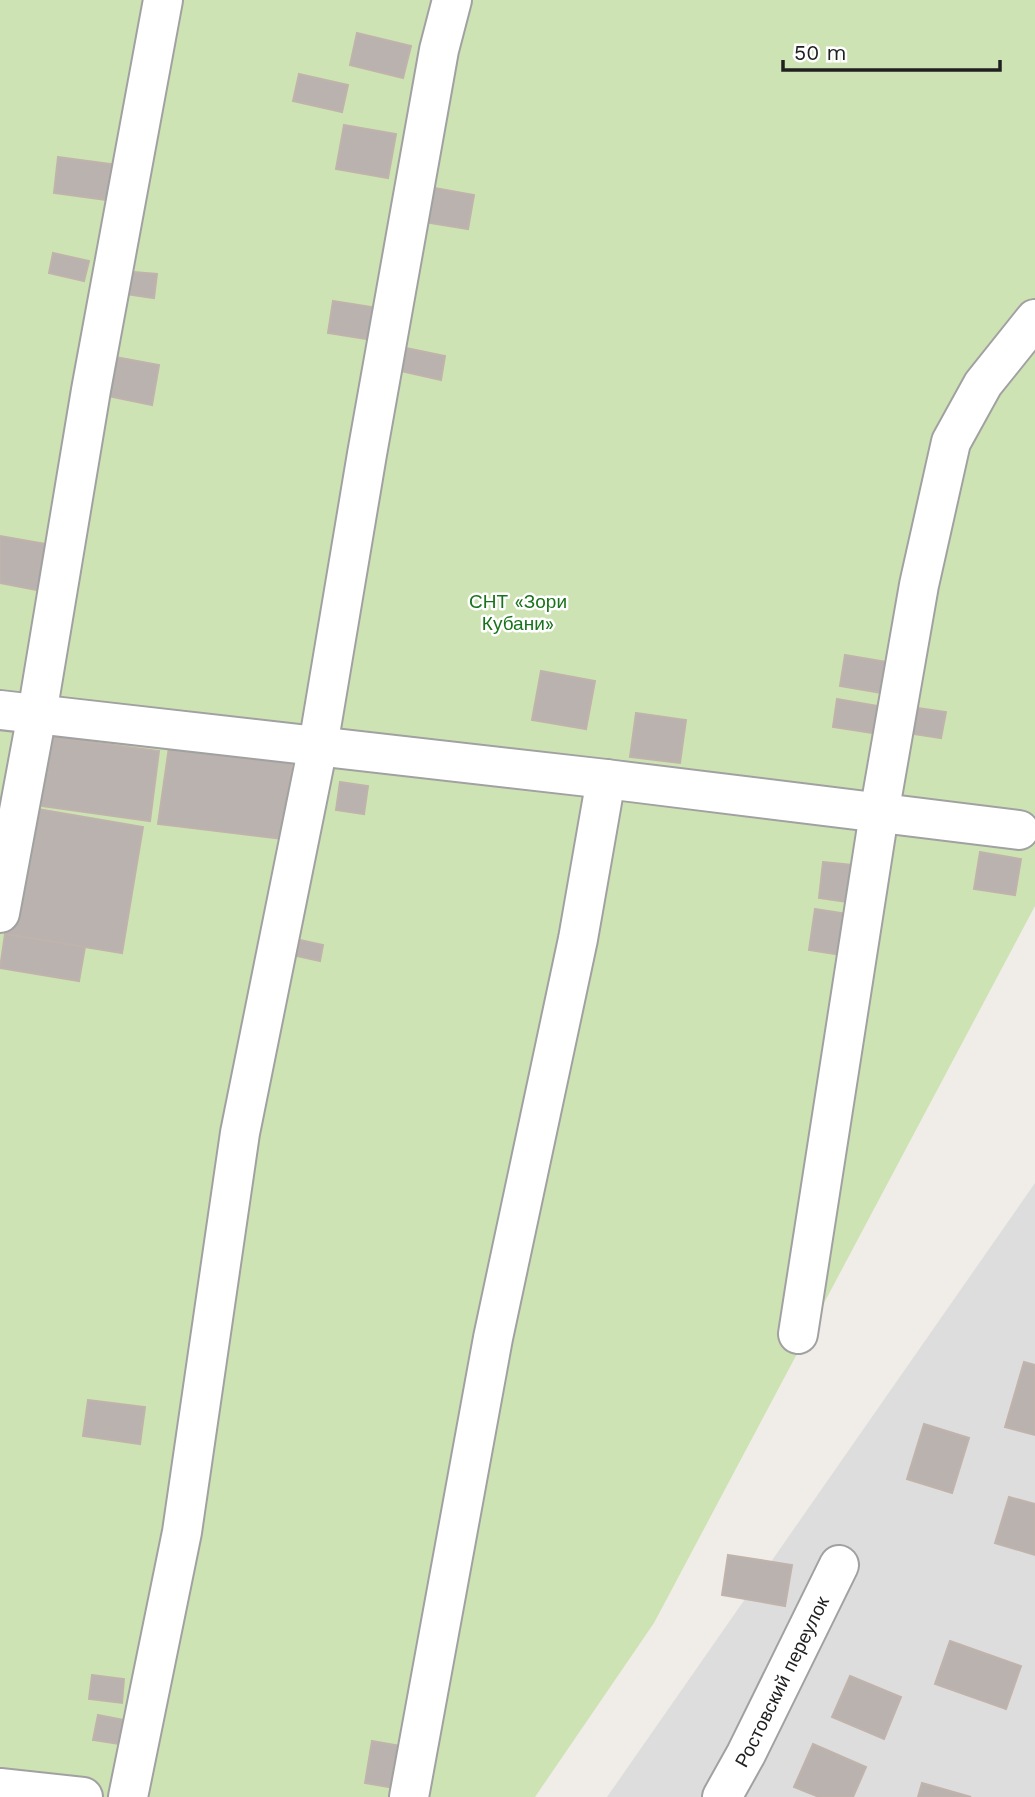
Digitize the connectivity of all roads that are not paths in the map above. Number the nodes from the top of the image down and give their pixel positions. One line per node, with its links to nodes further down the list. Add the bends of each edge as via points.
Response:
1 (163, 0): 5 (street)
2 (452, 0): 6 (street, via 434,76)
3 (1035, 319): 8 (street, via 982,384 951,442 919,585)
4 (0, 710): 5 (street)
5 (37, 714): 6 (street); 10 (street)
6 (318, 746): 7 (street); 15 (street, via 240,1133 182,1532)
7 (606, 779): 8 (street); 16 (street, via 578,939 493,1338)
8 (879, 814): 9 (street); 11 (street)
9 (1019, 830)
10 (0, 913)
11 (797, 1334)
12 (839, 1565): 17 (street, Ростовский переулок)
13 (0, 1788): 14 (street)
14 (83, 1797)
15 (128, 1797)
16 (409, 1797)
17 (722, 1797)

